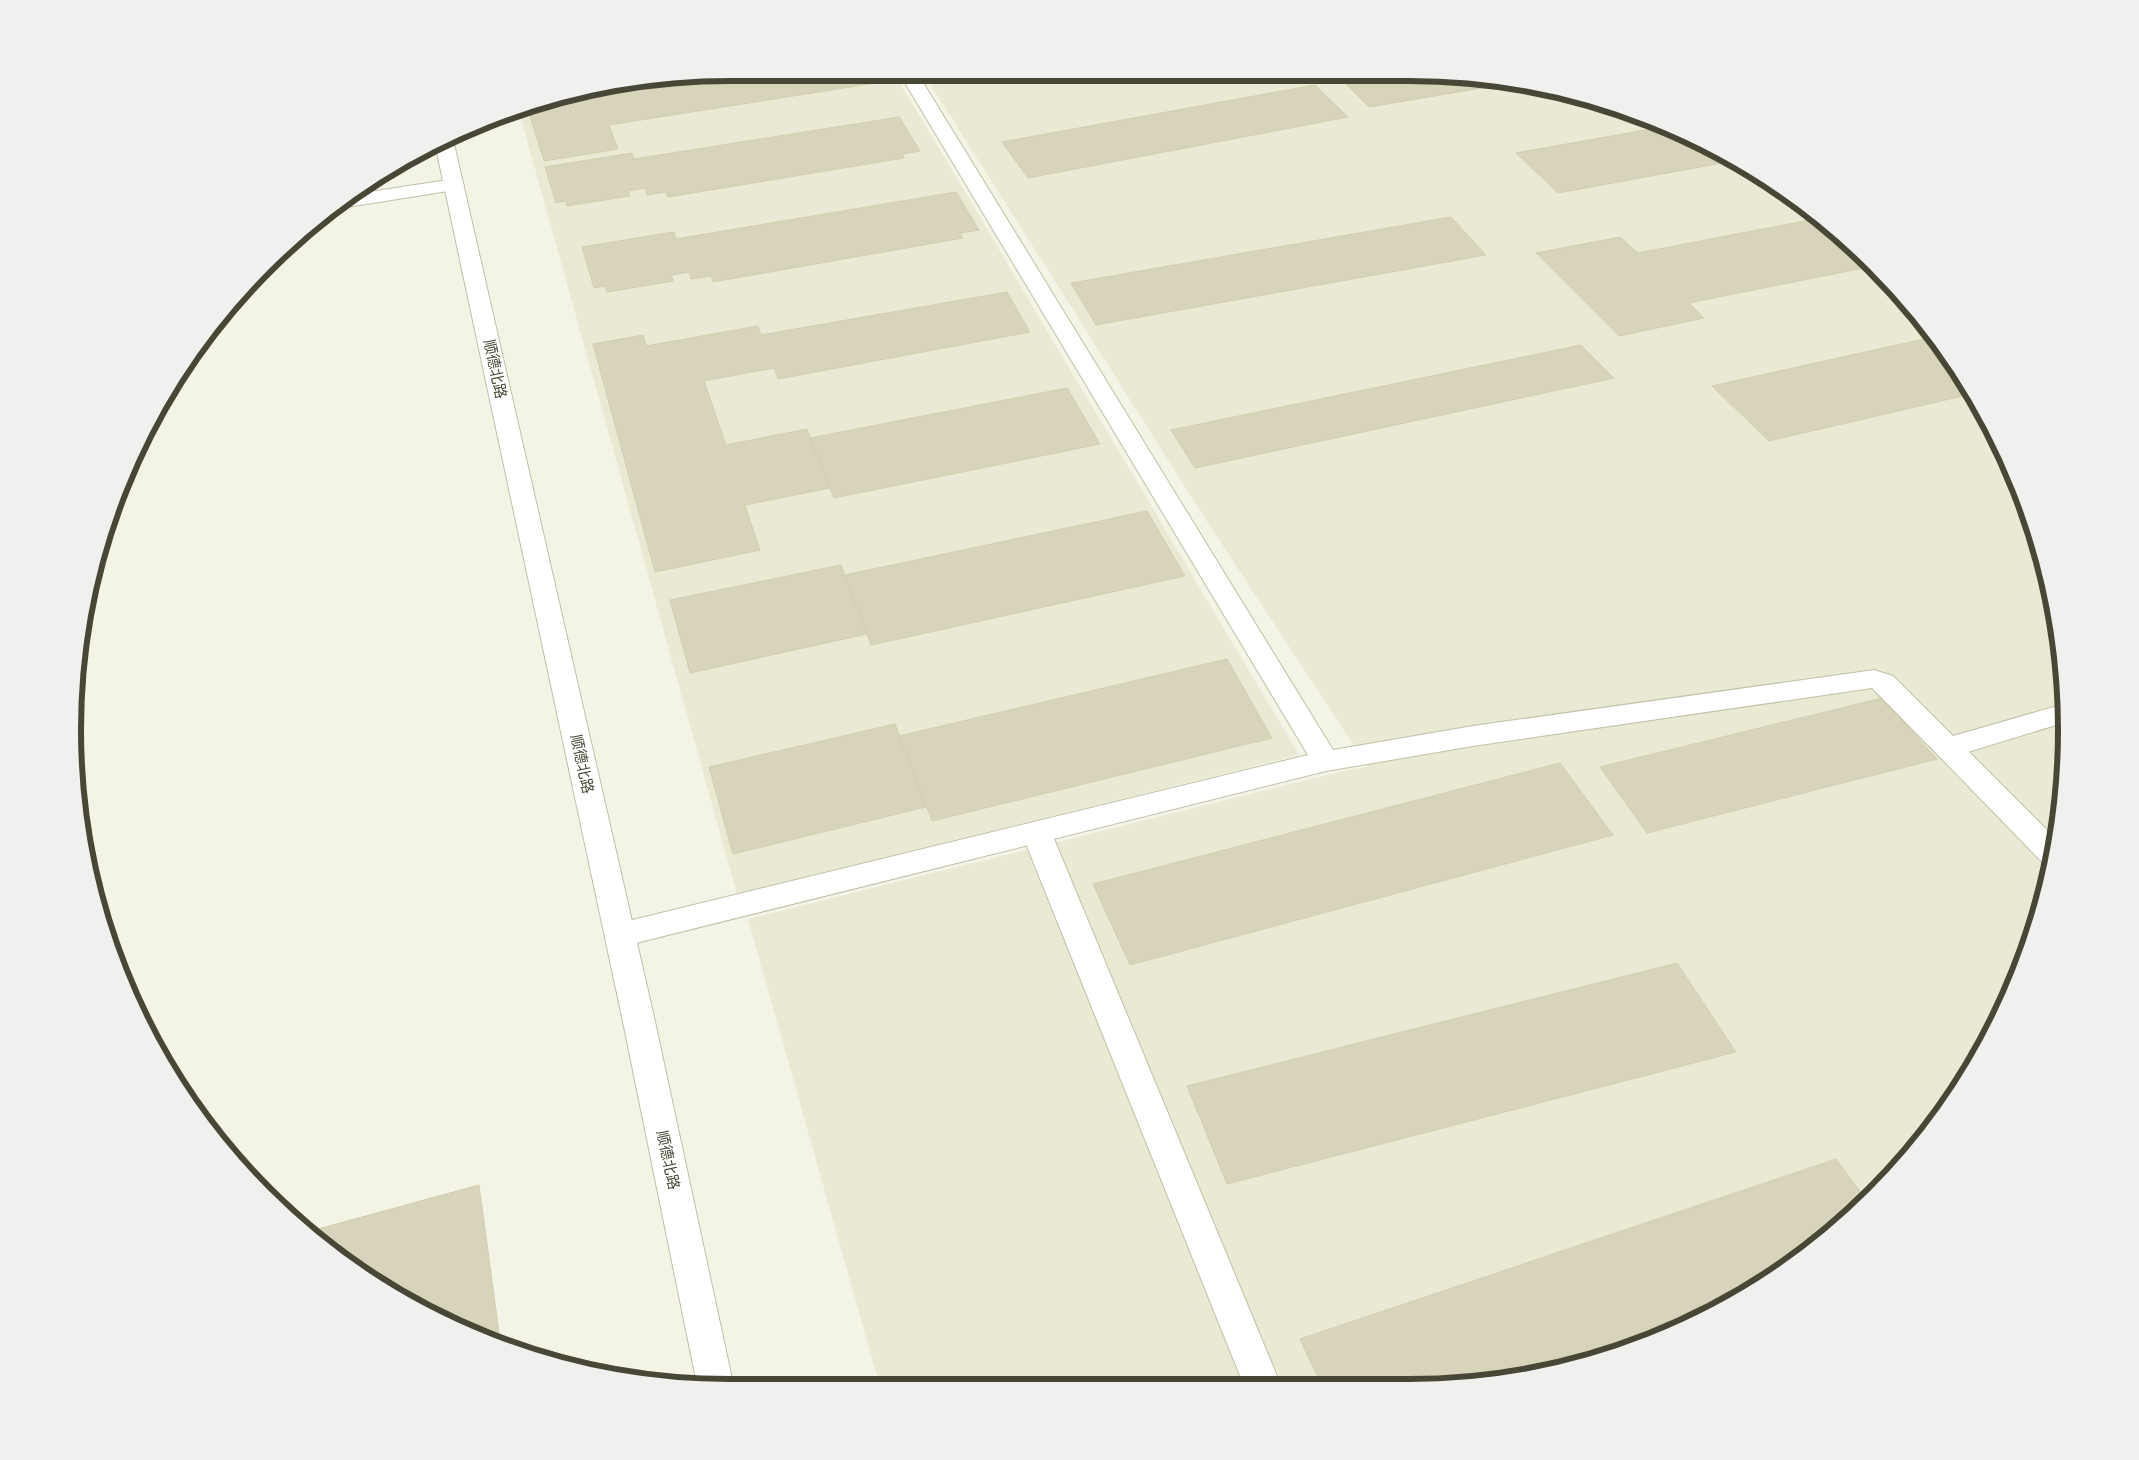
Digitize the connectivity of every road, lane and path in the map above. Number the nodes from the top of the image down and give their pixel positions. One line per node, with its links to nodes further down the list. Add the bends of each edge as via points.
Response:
1 (913, 81): 7 (street)
2 (446, 147): 3 (street, 顺德北路)
3 (454, 185): 4 (street); 10 (street, 顺德北路)
4 (358, 200)
5 (2057, 715): 6 (street)
6 (1948, 748): 7 (street, via 1884,683 1874,679 1483,734); 9 (street)
7 (1326, 761): 8 (street)
8 (1037, 834): 10 (street); 12 (street)
9 (2046, 848)
10 (620, 934): 11 (street, 顺德北路)
11 (714, 1378)
12 (1260, 1379)

